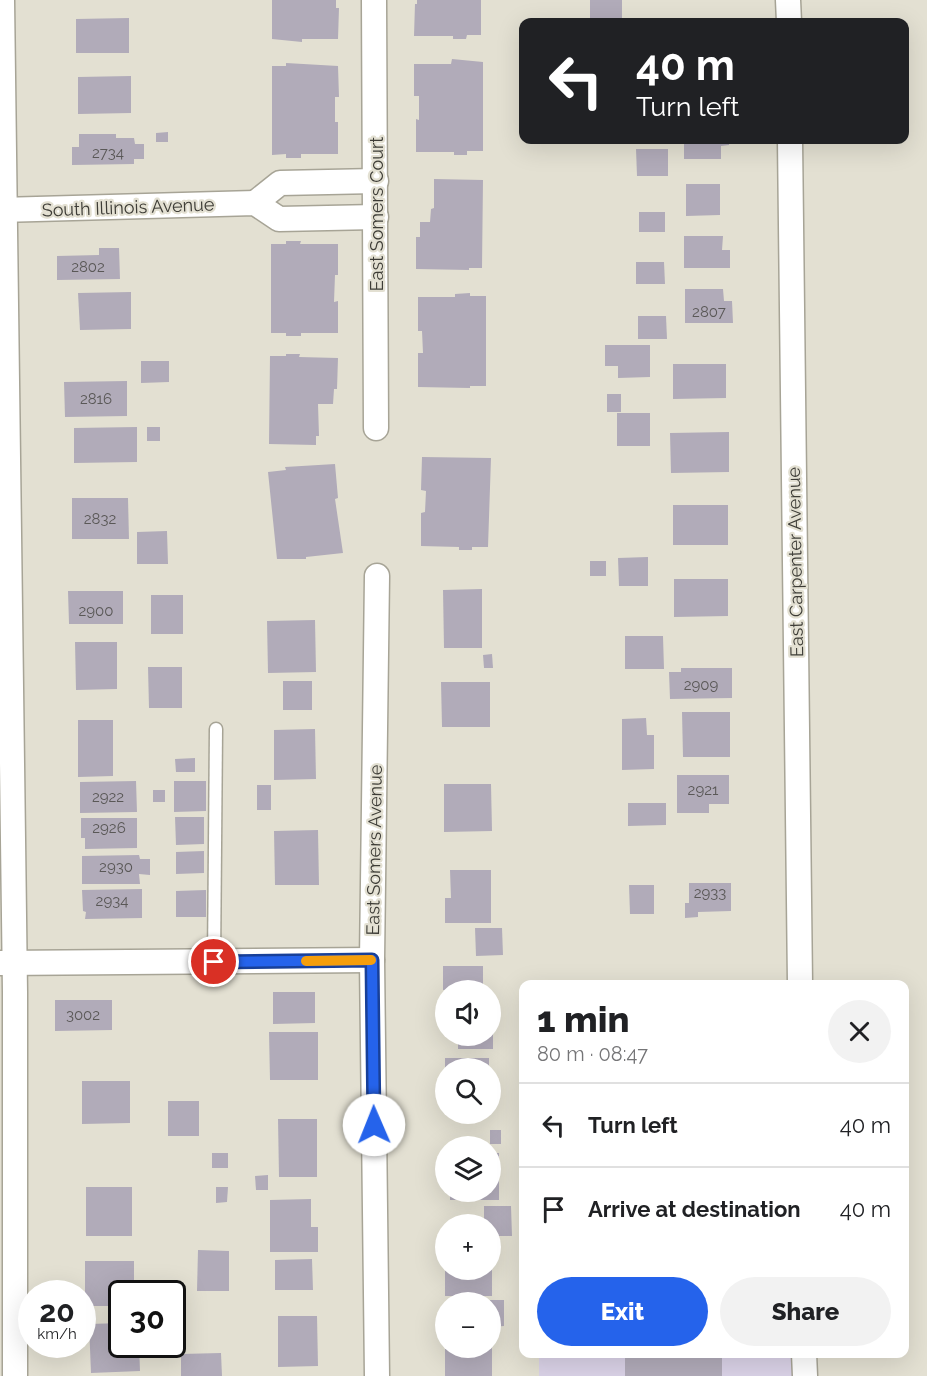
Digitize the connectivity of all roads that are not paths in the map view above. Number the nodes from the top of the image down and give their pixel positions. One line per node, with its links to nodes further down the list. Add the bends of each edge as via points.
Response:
1 (2, 0): 8 (street)
2 (374, 0): 6 (street, East Somers Court)
3 (789, 0): 4 (street)
4 (789, 18)
5 (790, 144): 16 (street, East Carpenter Avenue)
6 (376, 181): 7 (street, via 280,183); 9 (street, East Somers Court)
7 (255, 203): 8 (street, South Illinois Avenue); 9 (street, via 279,219)
8 (2, 210): 15 (street)
9 (376, 217): 10 (street, East Somers Court)
10 (376, 428)
11 (377, 571): 13 (street, East Somers Avenue)
12 (216, 729): 14 (lane)
13 (372, 960): 14 (street); 19 (street, East Somers Avenue)
14 (214, 962): 15 (street)
15 (7, 963): 18 (street)
16 (800, 980)
17 (804, 1358): 20 (street)
18 (15, 1376)
19 (377, 1376)
20 (805, 1376)

